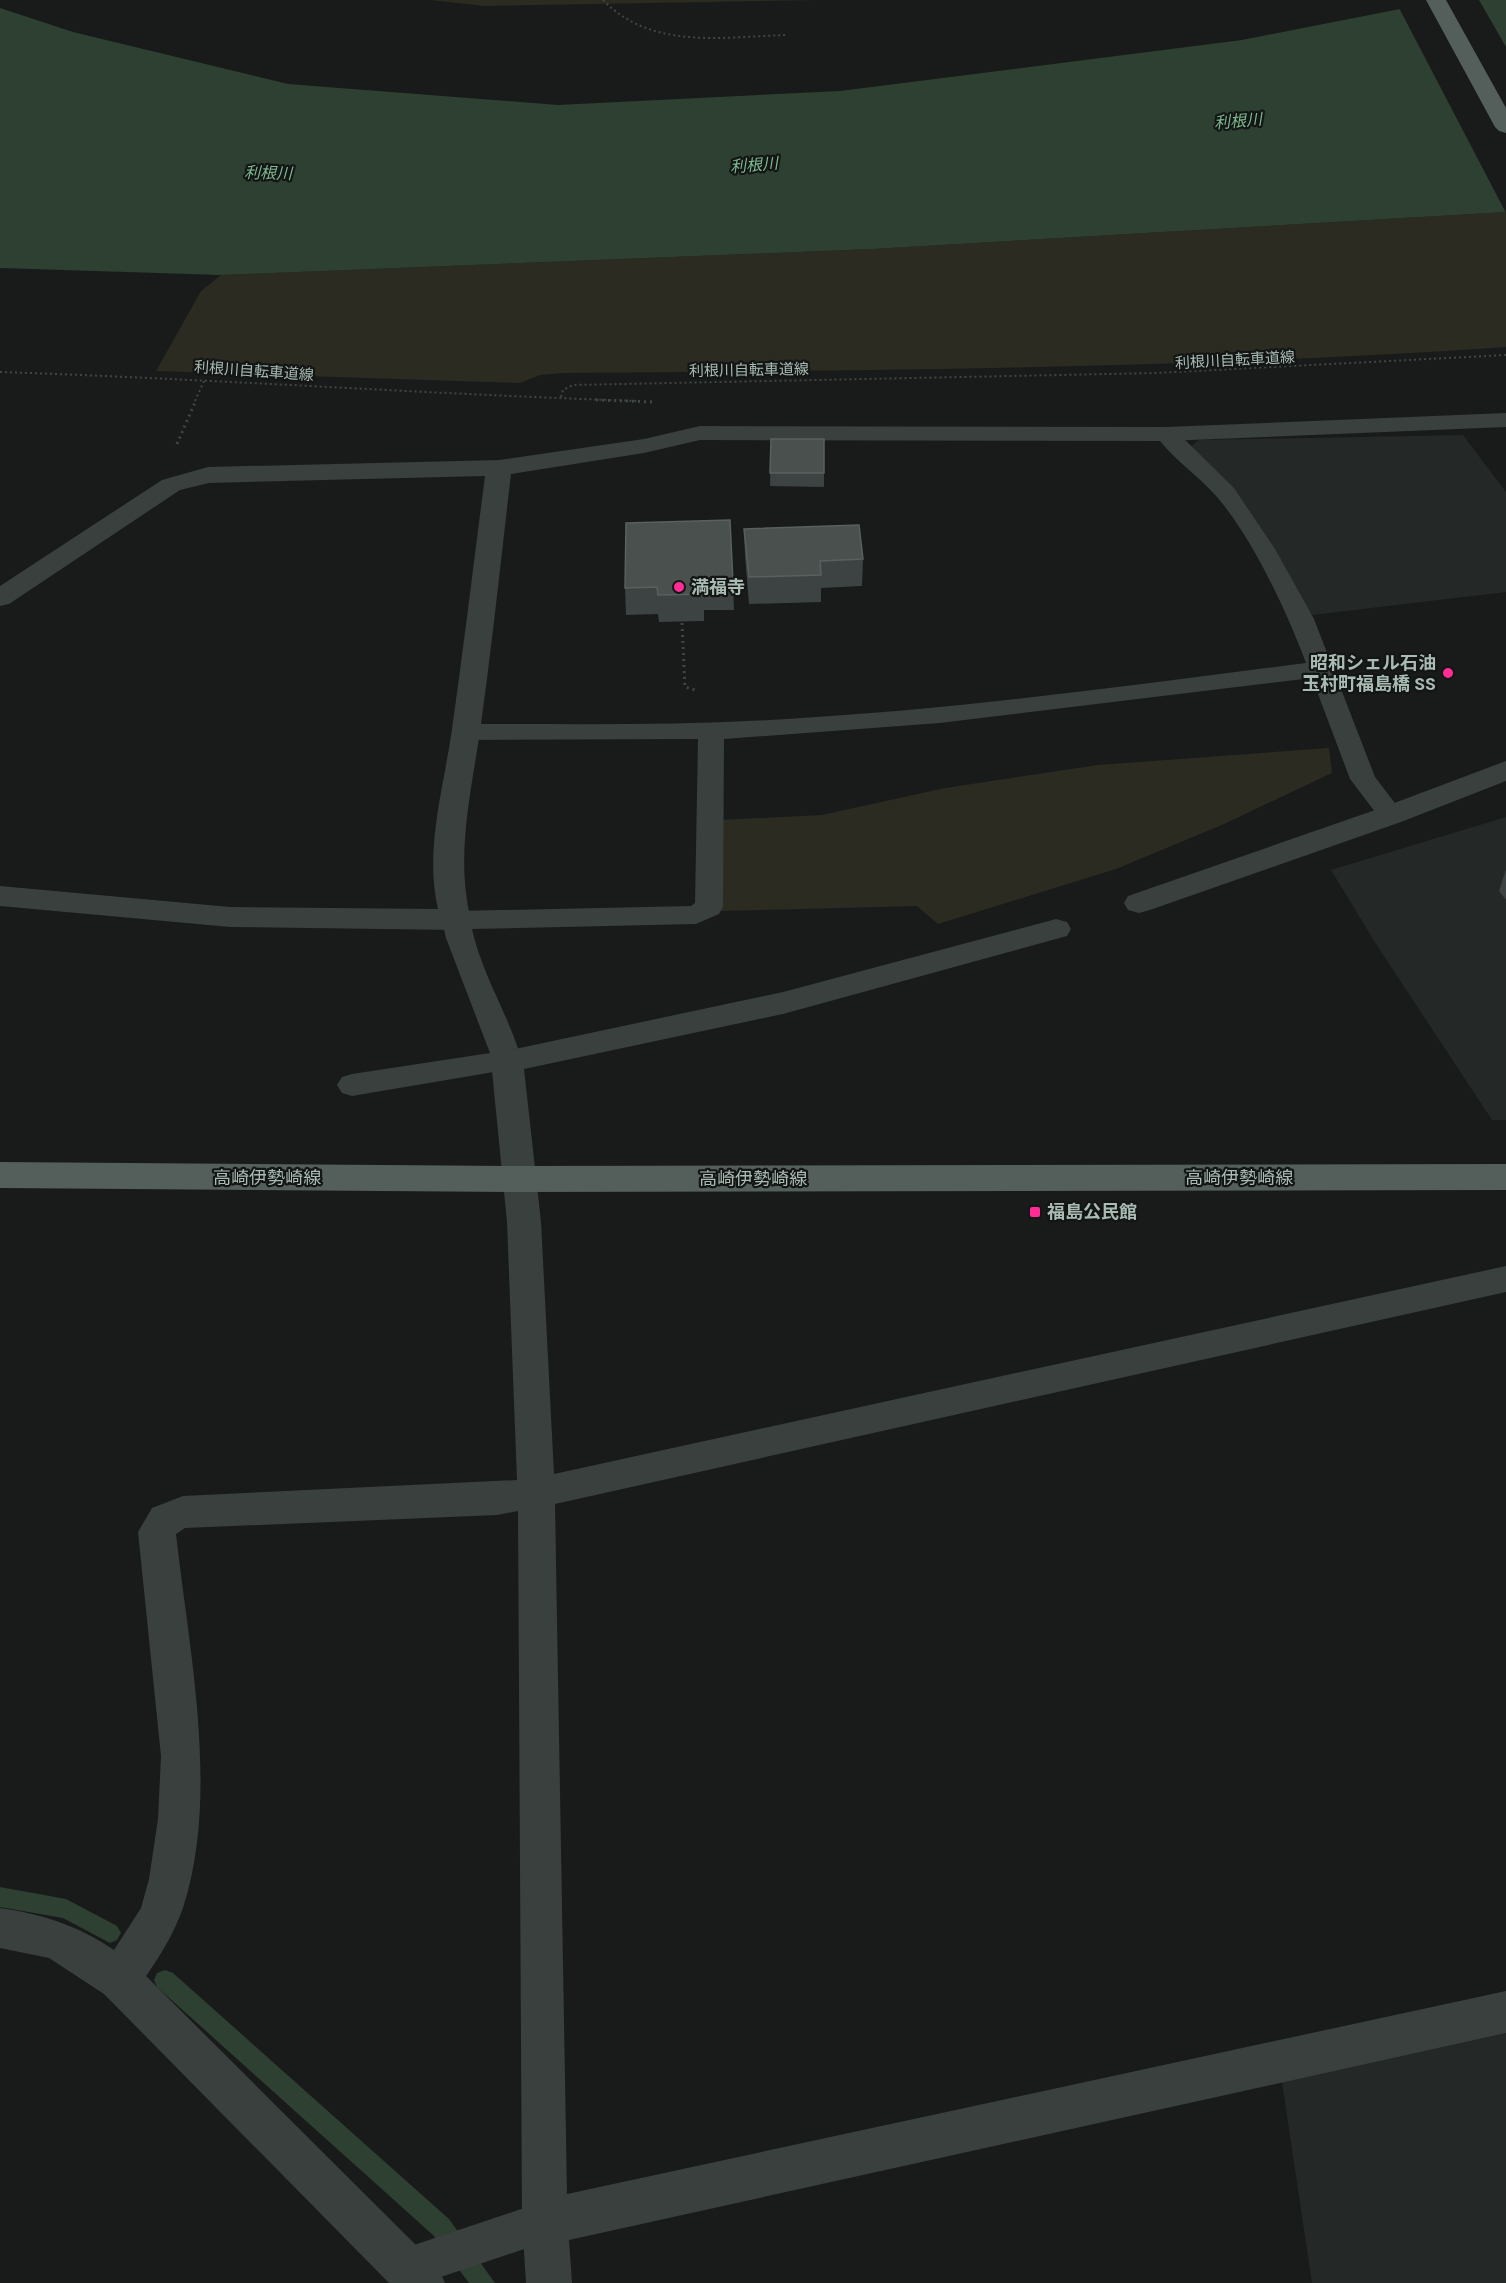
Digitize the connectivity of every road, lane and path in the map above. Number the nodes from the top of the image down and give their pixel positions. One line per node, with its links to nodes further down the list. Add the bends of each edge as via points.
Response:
1 (603, 0): 3 (path, via 629,23 650,32)
2 (1436, 0): 4 (main road)
3 (786, 35)
4 (1506, 127)
5 (1506, 355): 7 (path, 利根川自転車道線, via 1098,377 573,385 563,390 561,397)
6 (0, 372): 7 (path, 利根川自転車道線)
7 (205, 379): 11 (path, via 169,461)
8 (1506, 420): 9 (street)
9 (1166, 434): 10 (street, via 700,434); 14 (lane, via 1226,493 1302,619)
10 (499, 468): 11 (street, via 208,475); 16 (street)
11 (171, 485): 12 (street)
12 (0, 598)
13 (682, 623): 15 (path, via 685,687 710,693)
14 (1323, 669): 15 (lane, via 966,711); 18 (lane, via 1363,779)
15 (711, 730): 16 (lane); 21 (lane, via 709,907 696,915)
16 (465, 732): 21 (street, via 450,821 450,895)
17 (1506, 770): 18 (street)
18 (1391, 815): 20 (street)
19 (0, 896): 21 (street, via 230,917)
20 (1140, 903)
21 (456, 920): 23 (lane, via 459,943 503,1041)
22 (1056, 929): 23 (street, via 864,985)
23 (507, 1061): 24 (lane); 27 (street)
24 (351, 1085)
25 (0, 1175): 27 (main road, 高崎伊勢崎線)
26 (1506, 1177): 27 (main road, 高崎伊勢崎線)
27 (521, 1179): 29 (street)
28 (1506, 1279): 29 (street)
29 (536, 1492): 31 (street, via 497,1499 183,1512 165,1519 157,1532 181,1756 178,1820 170,1879 161,1910 150,1934); 33 (street)
30 (0, 1928): 31 (street, via 36,1933 75,1947)
31 (118, 1979): 34 (street)
32 (1506, 2012): 33 (street)
33 (545, 2223): 34 (lane); 35 (street)
34 (415, 2275)
35 (549, 2283)

